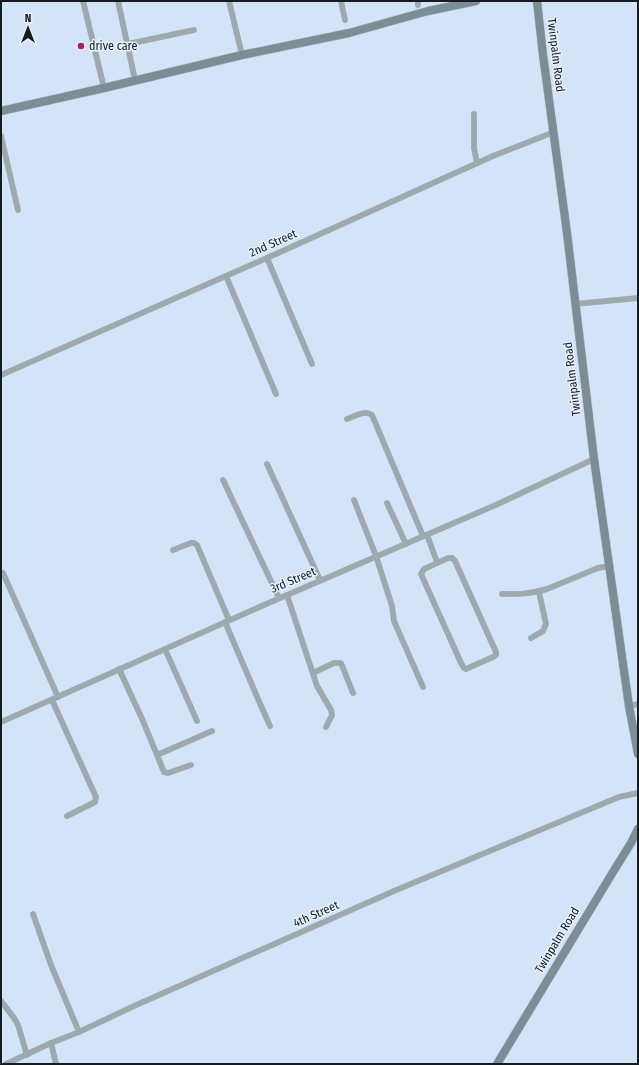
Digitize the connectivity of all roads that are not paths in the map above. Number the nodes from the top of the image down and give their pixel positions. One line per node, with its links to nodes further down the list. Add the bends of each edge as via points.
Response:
1 (83, 1): 12 (street)
2 (118, 1): 9 (street)
3 (229, 1): 10 (street)
4 (341, 1): 7 (street)
5 (476, 1): 10 (main road, via 349,33)
6 (537, 1): 15 (main road, Twinpalm Road)
7 (345, 20)
8 (194, 30): 9 (street)
9 (128, 44): 11 (street)
10 (242, 55): 11 (main road)
11 (135, 80): 12 (main road)
12 (104, 88): 13 (main road)
13 (1, 111)
14 (474, 114): 17 (street, via 474,148)
15 (554, 132): 17 (street, 2nd Street); 22 (main road, Twinpalm Road)
16 (1, 136): 18 (street)
17 (477, 163): 19 (street, 2nd Street)
18 (18, 210)
19 (267, 258): 20 (street, 2nd Street); 23 (street)
20 (226, 276): 24 (street, 2nd Street); 25 (street)
21 (638, 298): 22 (street)
22 (575, 304): 27 (main road, Twinpalm Road)
23 (312, 364)
24 (1, 375)
25 (276, 394)
26 (347, 419): 32 (street, via 363,413 372,415)
27 (594, 459): 32 (street, 3rd Street); 37 (main road, Twinpalm Road)
28 (267, 464): 39 (street)
29 (223, 480): 43 (street)
30 (354, 500): 35 (street)
31 (387, 503): 33 (street)
32 (425, 536): 33 (street, 3rd Street); 36 (street)
33 (406, 544): 35 (street, 3rd Street)
34 (173, 550): 44 (street, via 191,542 197,546)
35 (376, 556): 39 (street, 3rd Street); 49 (street, via 392,606 394,621)
36 (437, 562): 36 (street, via 424,569 421,574 462,666 466,668 493,657 496,652 454,559 448,558)
37 (610, 566): 40 (street, via 598,568); 53 (main road, Twinpalm Road)
38 (2, 573): 51 (street)
39 (320, 580): 42 (street, 3rd Street)
40 (539, 592): 41 (street); 45 (street, via 546,624)
41 (502, 594)
42 (287, 595): 43 (street, 3rd Street); 48 (street)
43 (278, 598): 44 (street, 3rd Street)
44 (227, 621): 46 (street, 3rd Street); 56 (street)
45 (531, 638)
46 (165, 649): 47 (street, 3rd Street); 54 (street)
47 (119, 669): 51 (street, 3rd Street); 60 (street)
48 (313, 672): 50 (street, via 334,663 341,663); 57 (street, via 317,686 332,714)
49 (423, 687)
50 (353, 693)
51 (55, 699): 55 (street, 3rd Street); 63 (street, via 96,797 95,802)
52 (638, 704): 53 (street)
53 (629, 706): 59 (main road, Twinpalm Road)
54 (197, 721)
55 (1, 722)
56 (270, 726)
57 (326, 726)
58 (212, 731): 60 (street)
59 (638, 754)
60 (157, 755): 61 (street, via 166,773)
61 (191, 765)
62 (638, 794): 67 (street, 4th Street, via 619,797 394,891)
63 (67, 816)
64 (638, 829): 72 (main road, Twinpalm Road)
65 (33, 914): 67 (street)
66 (1, 1001): 69 (street, via 18,1026)
67 (79, 1032): 68 (street, 4th Street)
68 (51, 1043): 69 (street, 4th Street); 71 (street)
69 (27, 1055): 70 (street, 4th Street)
70 (8, 1064)
71 (56, 1064)
72 (497, 1064)

